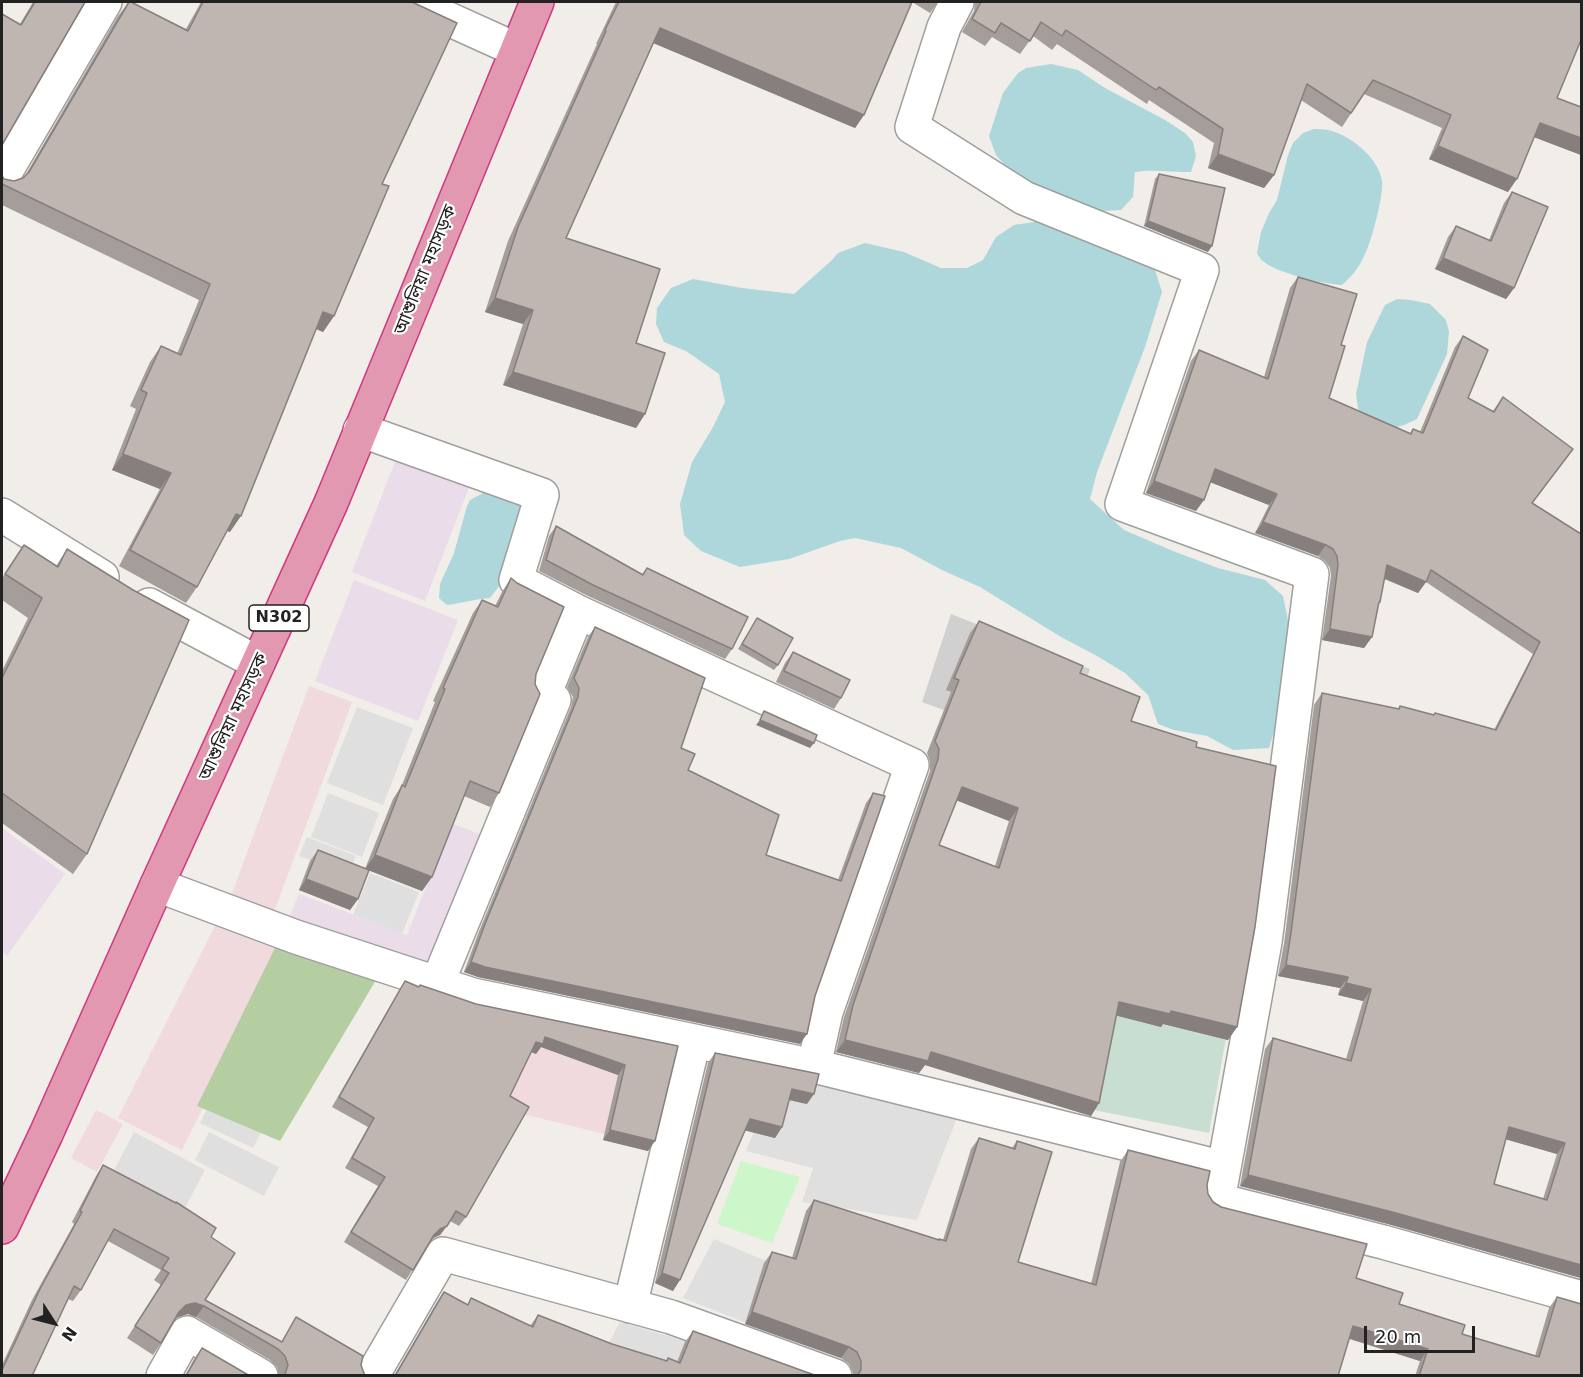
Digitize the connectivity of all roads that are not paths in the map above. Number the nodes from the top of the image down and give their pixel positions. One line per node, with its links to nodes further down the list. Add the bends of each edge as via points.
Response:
1 (105, 2): 6 (street)
2 (411, 2): 5 (street)
3 (537, 2): 5 (highway, আশুলিয়া মহাসড়ক / N302)
4 (957, 2): 15 (street, via 944,27 912,127 1024,198 1202,270 1122,504 1312,574 1265,942)
5 (517, 50): 7 (highway, আশুলিয়া মহাসড়ক / N302)
6 (2, 178)
7 (360, 430): 9 (street, via 542,495 516,580); 10 (highway, আশুলিয়া মহাসড়ক / N302)
8 (2, 515): 10 (street, via 129,594)
9 (578, 612): 12 (street, via 544,695 554,700); 14 (street, via 912,765 826,1012)
10 (258, 663): 11 (highway, আশুলিয়া মহাসড়ক / N302)
11 (157, 885): 12 (street, via 296,938); 16 (highway, আশুলিয়া মহাসড়ক / N302)
12 (437, 984): 13 (street)
13 (693, 1041): 14 (street); 18 (street)
14 (814, 1066): 15 (street)
15 (1224, 1168): 17 (street, via 1218,1200)
16 (2, 1227)
17 (1581, 1298)
18 (630, 1306): 21 (street, via 443,1254); 22 (street)
19 (163, 1376): 20 (street, via 187,1333)
20 (261, 1376)
21 (372, 1376)
22 (835, 1376)

